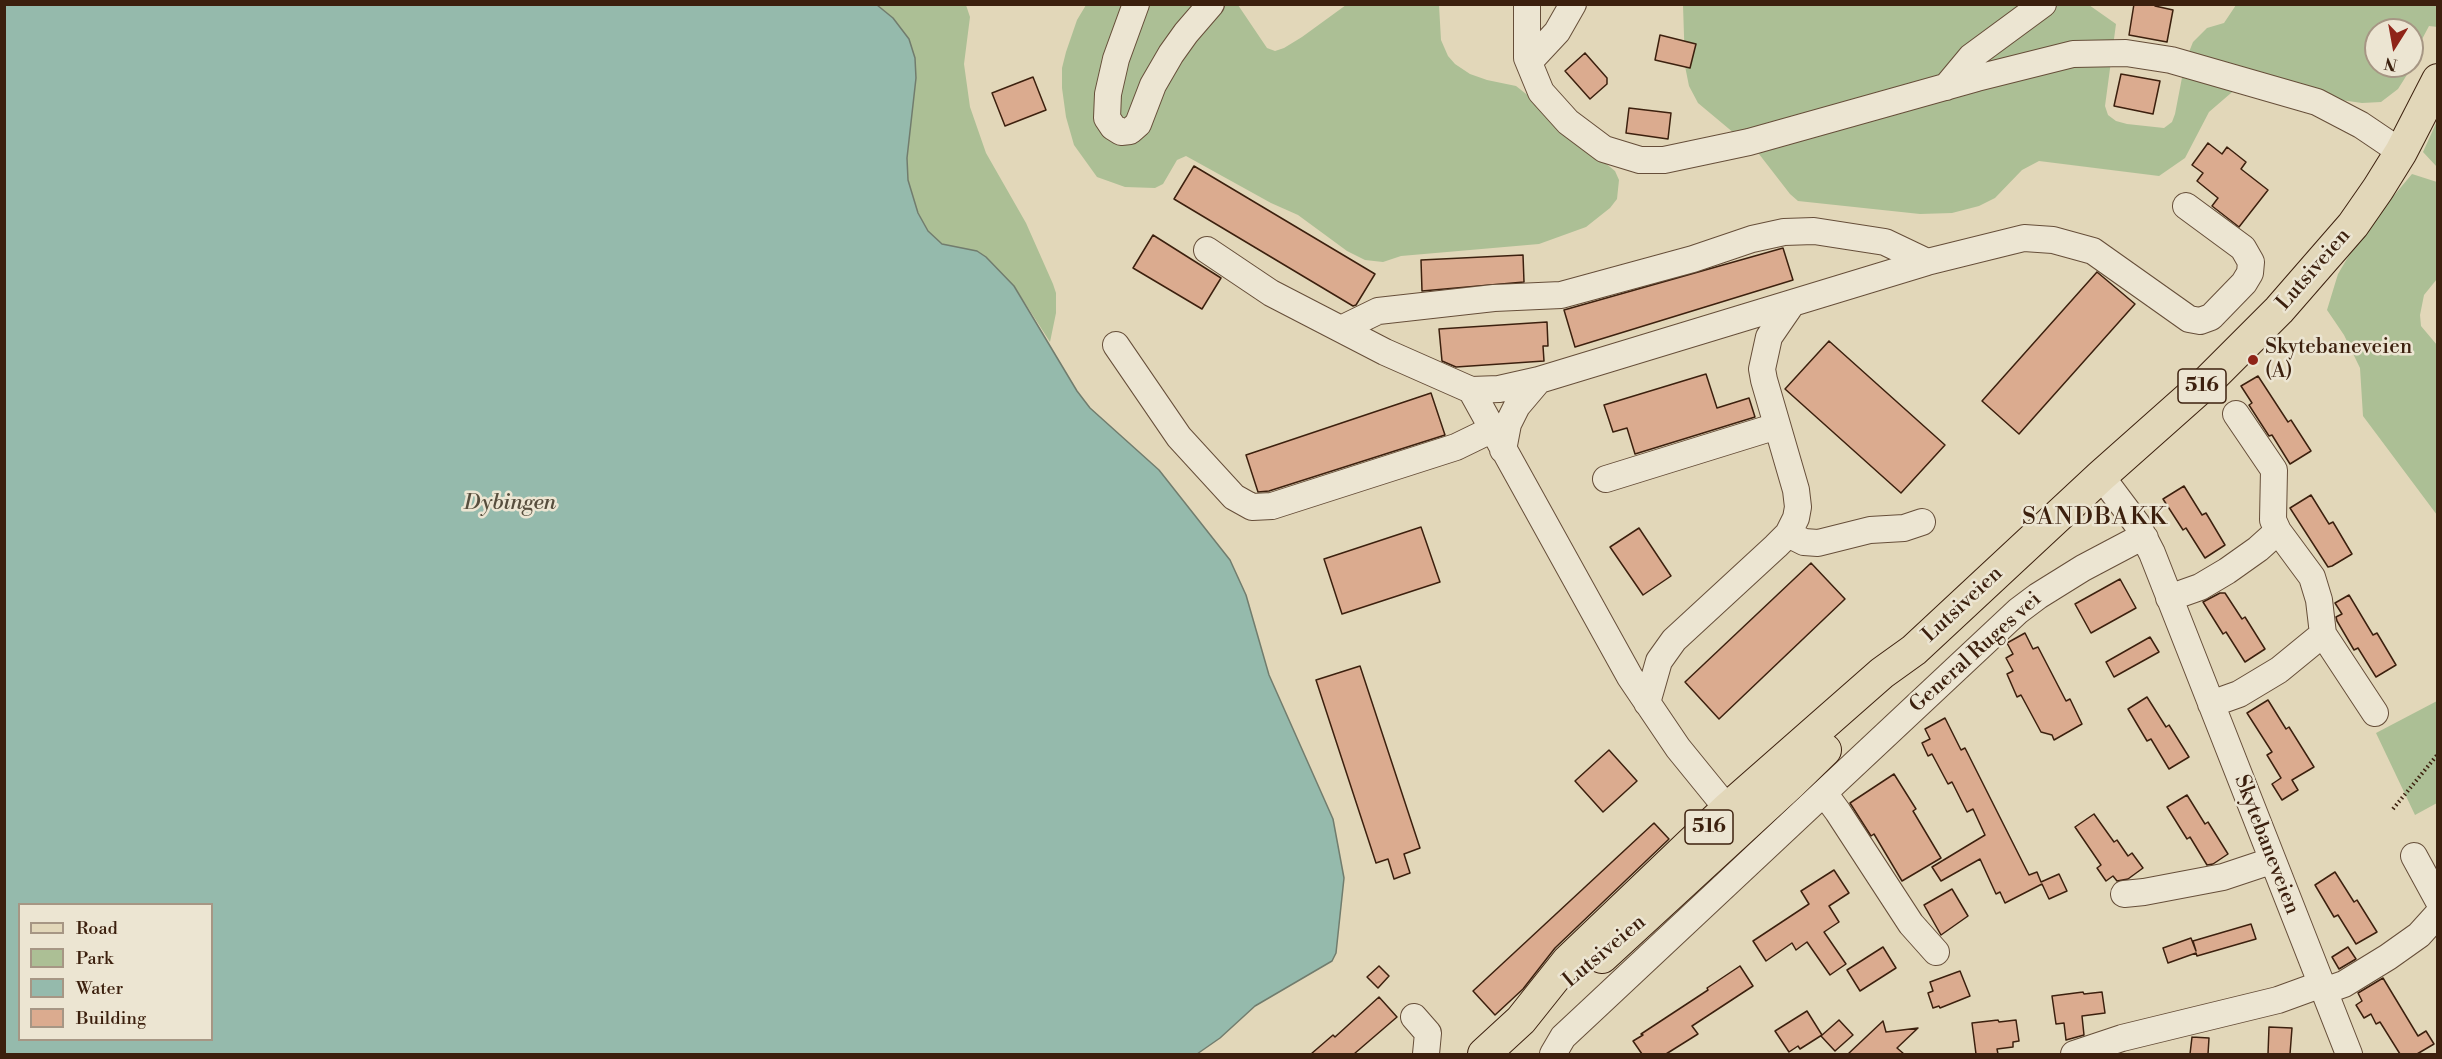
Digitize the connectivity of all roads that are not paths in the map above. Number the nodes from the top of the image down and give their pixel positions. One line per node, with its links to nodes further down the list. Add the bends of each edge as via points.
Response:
1 (1136, 4): 2 (street, via 1108,94 1107,118 1121,132 1138,124 1171,54)
2 (1211, 4)
3 (1527, 4): 6 (street)
4 (1573, 4): 6 (street, via 1557,32)
5 (2043, 4): 8 (street, via 1971,57)
6 (1529, 62): 8 (street, via 1541,92 1568,122 1604,149 1640,160 1664,160 1749,142)
7 (2438, 80): 9 (main road, Lutsiveien / 516)
8 (1946, 87): 9 (street, via 2073,54 2126,53 2171,60 2317,102)
9 (2401, 152): 23 (main road, Lutsiveien / 516, via 2353,225 2286,303 2208,381)
10 (2186, 206): 12 (street, via 2243,248 2251,262 2244,283 2211,317 2200,321 2189,319 2093,251 2053,240 2024,238)
11 (1207, 250): 15 (street, via 1271,292)
12 (1927, 262): 13 (street); 15 (street, via 1885,242 1814,231 1784,232 1561,295 1378,311)
13 (1791, 305): 14 (street); 17 (street, via 1769,337)
14 (1731, 323): 17 (street, via 1746,338); 18 (street)
15 (1341, 329): 19 (street)
16 (1116, 345): 22 (street, via 1179,437 1234,497 1252,507 1272,506 1456,447)
17 (1762, 369): 21 (street)
18 (1539, 380): 19 (street, via 1499,389); 22 (street, via 1517,406)
19 (1471, 390): 22 (street)
20 (2235, 414): 26 (street, via 2274,470 2273,520)
21 (1777, 426): 24 (street); 27 (street, via 1798,507)
22 (1497, 440): 31 (street)
23 (2101, 476): 28 (street, Skytebaneveien); 35 (main road, Lutsiveien / 516, via 1914,650 1891,683)
24 (1606, 479)
25 (1922, 522): 27 (street, via 1818,543 1803,542)
26 (2278, 531): 29 (street, via 2227,571 2200,587); 30 (street, via 2312,577)
27 (1788, 534): 31 (street, via 1674,640 1659,661)
28 (2145, 538): 29 (street, Skytebaneveien); 34 (street, General Ruges vei, via 2083,568 2018,611)
29 (2169, 598): 32 (street, Skytebaneveien)
30 (2323, 634): 32 (street, via 2270,676); 33 (street)
31 (1647, 703): 35 (street)
32 (2211, 705): 37 (street, Skytebaneveien)
33 (2375, 713)
34 (1824, 794): 41 (street, via 1911,924); 47 (street, General Ruges vei, via 1593,1008 1563,1037)
35 (1735, 819): 46 (main road, Lutsiveien / 516, via 1627,936)
36 (2414, 856): 39 (street)
37 (2271, 861): 38 (street, via 2223,877); 42 (street, Skytebaneveien)
38 (2124, 894)
39 (2438, 900)
40 (2438, 914): 42 (street, via 2419,936 2388,957 2344,984)
41 (1936, 952)
42 (2323, 988): 44 (street); 49 (street, Skytebaneveien)
43 (1414, 1017): 45 (street, via 1428,1033)
44 (2143, 1044): 48 (street)
45 (1426, 1054)
46 (1484, 1054)
47 (1553, 1054)
48 (2074, 1054)
49 (2349, 1054)

